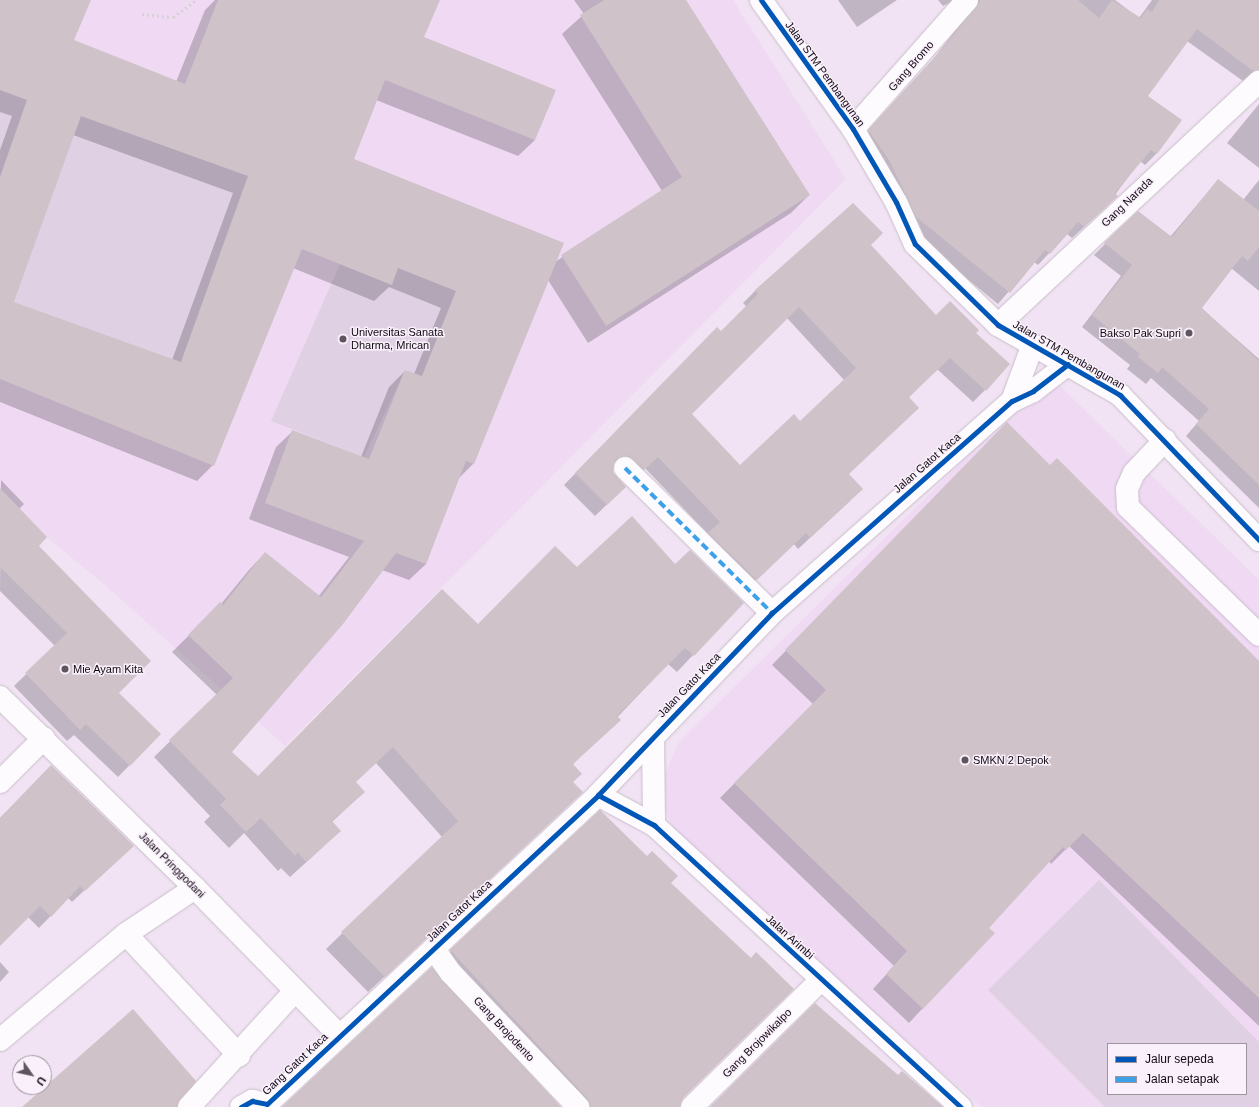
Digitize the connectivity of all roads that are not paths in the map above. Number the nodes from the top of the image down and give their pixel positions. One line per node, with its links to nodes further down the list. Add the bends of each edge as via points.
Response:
1 (761, 0): 4 (street, Jalan STM Pembangunan)
2 (967, 0): 4 (street, Gang Bromo)
3 (1259, 82): 5 (street, Gang Narada)
4 (853, 129): 5 (street, Jalan STM Pembangunan, via 896,202 915,244)
5 (998, 325): 6 (street, Jalan STM Pembangunan)
6 (1032, 346): 7 (street, Jalan STM Pembangunan); 8 (street, Jalan Gatot Kaca)
7 (1068, 364): 8 (street, Jalan Gatot Kaca, via 1033,391); 9 (street, Jalan STM Pembangunan, via 1120,395)
8 (1012, 402): 12 (street, Jalan Gatot Kaca)
9 (1165, 440): 11 (street, Jalan STM Pembangunan); 13 (street, via 1134,473 1127,489 1128,506)
10 (625, 468): 12 (street)
11 (1259, 540)
12 (772, 613): 16 (street, Jalan Gatot Kaca)
13 (1259, 635)
14 (0, 697): 15 (street, Jalan Pringgodani)
15 (44, 738): 17 (street); 20 (street, Jalan Pringgodani)
16 (653, 738): 18 (street, Jalan Gatot Kaca); 19 (street)
17 (0, 782)
18 (598, 795): 19 (street, Jalan Arimbi); 22 (street, Jalan Gatot Kaca)
19 (654, 825): 23 (street, Jalan Arimbi)
20 (195, 888): 21 (street); 24 (street, Jalan Pringgodani)
21 (126, 934): 26 (street); 27 (street)
22 (434, 949): 25 (street, Jalan Gatot Kaca); 31 (street, Gang Brojodento, via 451,973)
23 (822, 979): 32 (street, Gang Brojowikalpo); 33 (street, Jalan Arimbi)
24 (295, 991): 25 (street, Jalan Pringgodani); 27 (street)
25 (340, 1036): 28 (street, Gang Gatot Kaca)
26 (0, 1040)
27 (239, 1055): 29 (street)
28 (269, 1105): 30 (street, Gang Gatot Kaca, via 252,1101)
29 (190, 1107)
30 (241, 1107)
31 (578, 1107)
32 (692, 1107)
33 (960, 1107)

